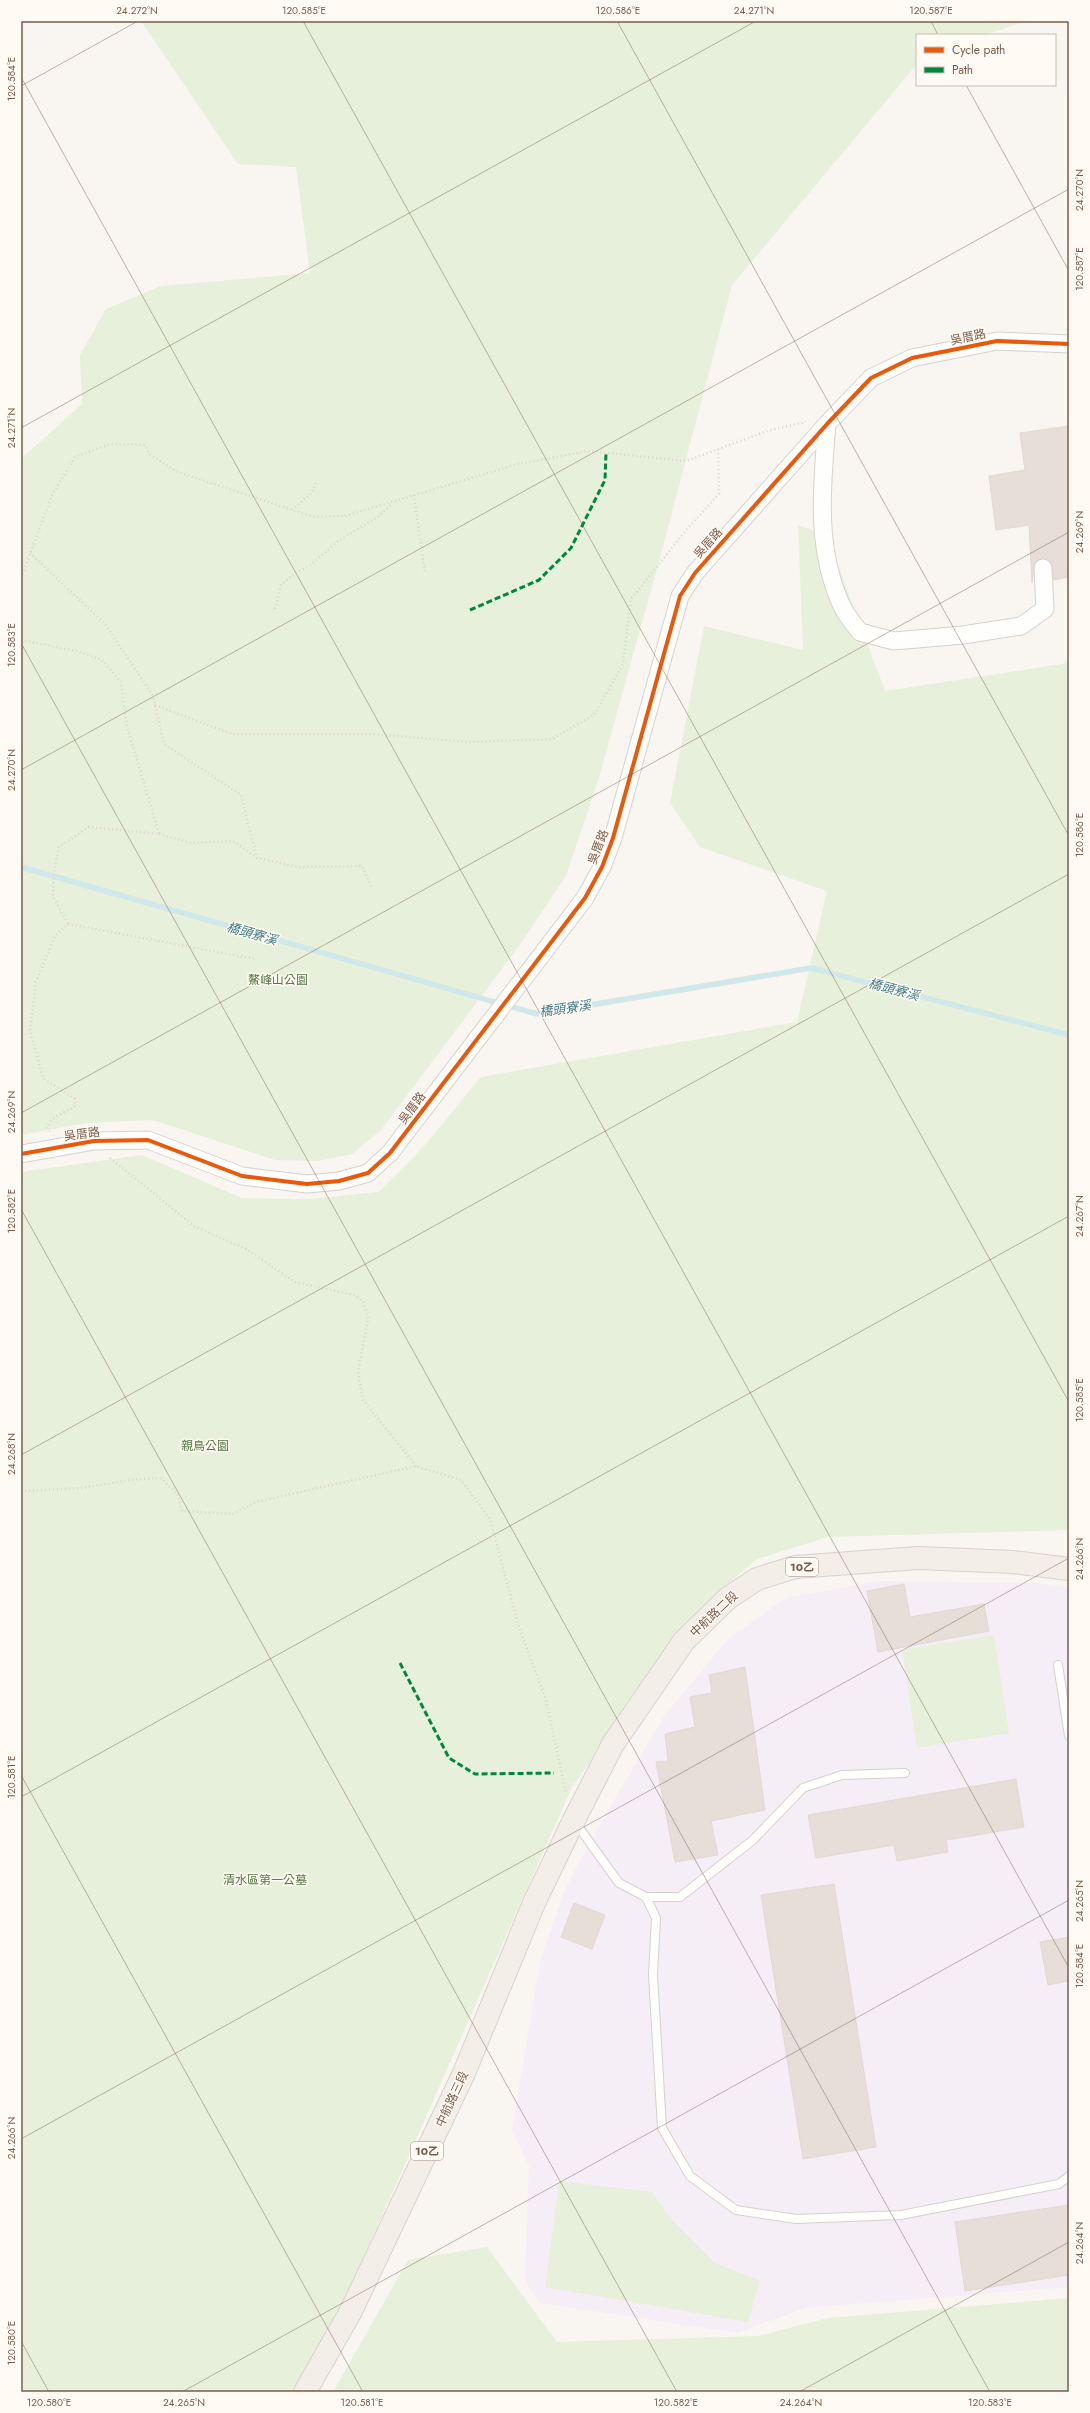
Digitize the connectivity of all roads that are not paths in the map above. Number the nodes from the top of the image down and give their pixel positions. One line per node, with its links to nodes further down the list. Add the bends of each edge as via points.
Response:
1 (1069, 344): 2 (street, 吳厝路, via 997,341 912,358 871,378)
2 (820, 422): 3 (street, via 821,502 826,556 841,605 860,632 894,641 963,635 1021,626 1045,609); 4 (street, 吳厝路, via 695,573 680,596 613,838 586,898 390,1153 368,1173 339,1181 307,1184 242,1176 148,1140 94,1141)
3 (1043, 568)
4 (21, 1154)
5 (1069, 1569): 9 (main road, 中航路二段 / 10乙, via 1013,1562 918,1558 795,1567 757,1579 728,1598 684,1641 613,1744)
6 (1058, 1665): 7 (lane)
7 (1069, 1736)
8 (905, 1773): 10 (lane, via 842,1775 803,1788 753,1840 680,1897)
9 (574, 1820): 10 (lane, via 619,1883); 12 (main road, 中航路三段 / 10乙, via 534,1903 464,2073 351,2311)
10 (646, 1897): 11 (lane, via 656,1918 653,1975 662,2128 690,2176 736,2210 796,2219 901,2215 1059,2184)
11 (1069, 2176)
12 (305, 2392)

